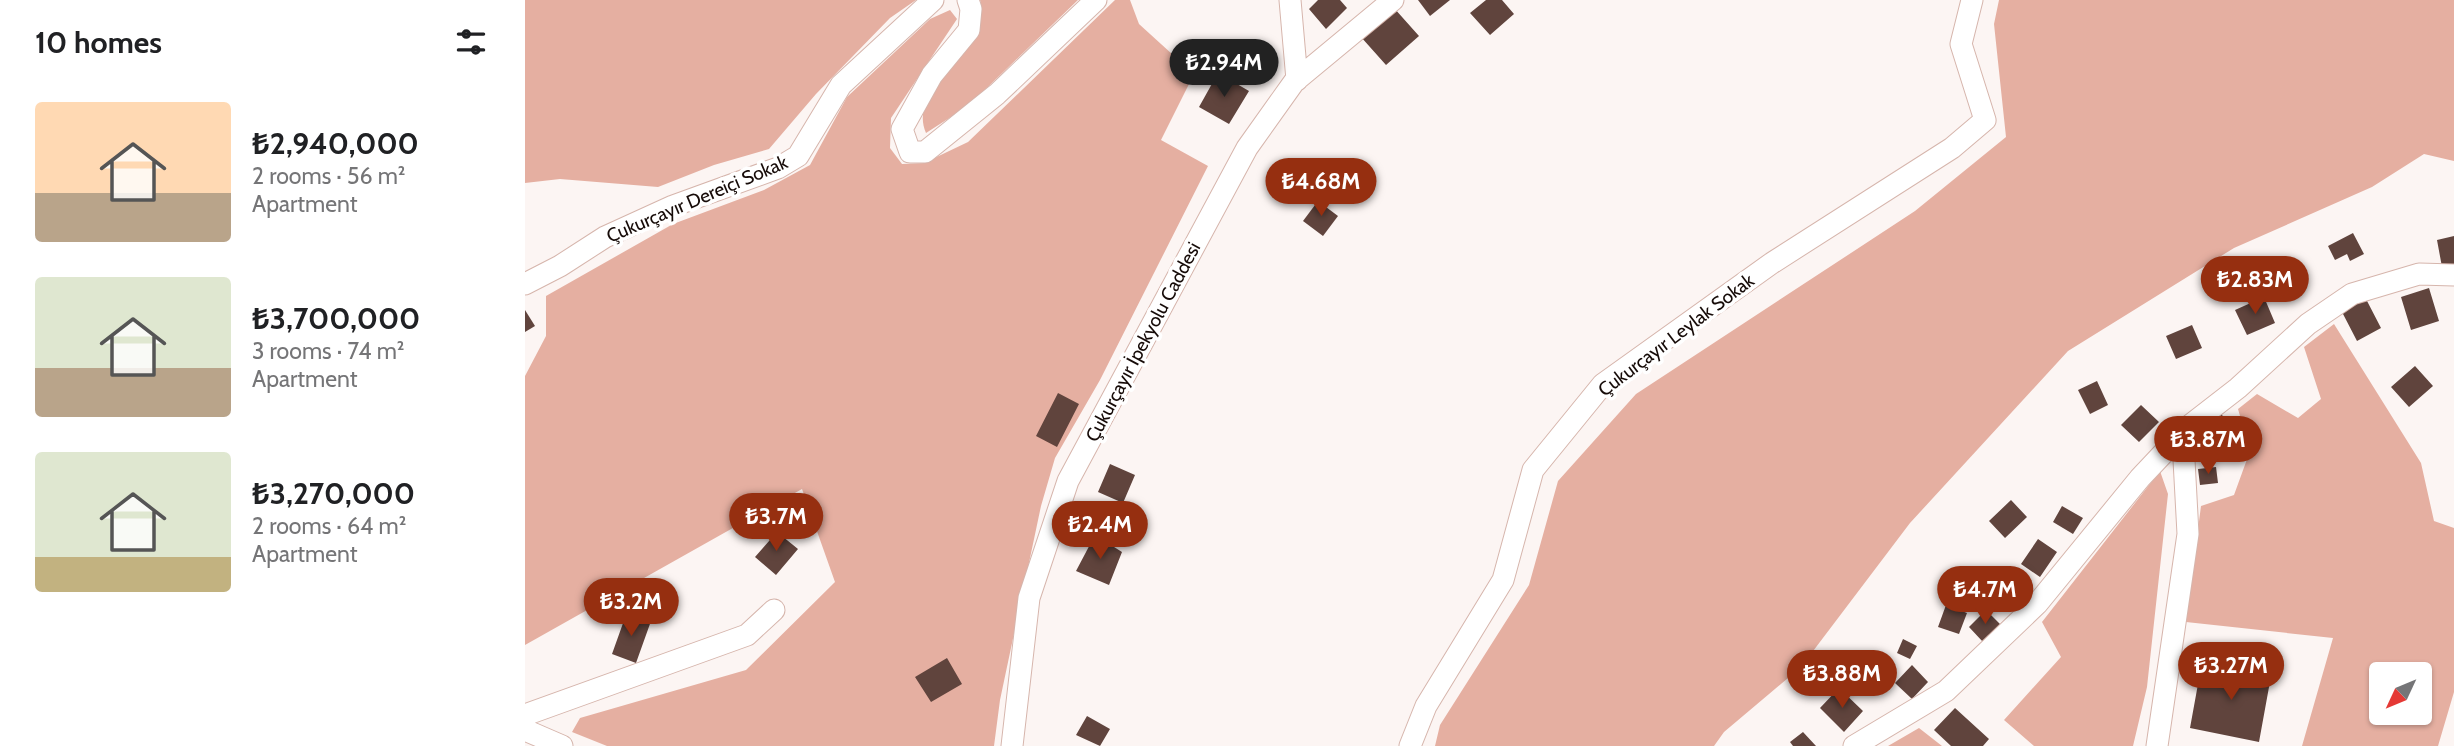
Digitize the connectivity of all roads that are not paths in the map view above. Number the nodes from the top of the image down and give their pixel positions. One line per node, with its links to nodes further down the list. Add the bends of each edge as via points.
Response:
1 (933, 0): 9 (street, Çukurçayır Dereiçi Sokak, via 841,85 798,156 605,237)
2 (968, 0): 3 (street, via 969,30 932,75 902,129 910,152 925,152 997,94)
3 (1096, 0)
4 (1290, 0): 7 (street)
5 (1393, 0): 7 (street, Çukurçayır İpekyolu Caddesi)
6 (1972, 0): 16 (street, Çukurçayır Leylak Sokak, via 1961,44 1985,120 1952,148 1772,263 1603,384 1533,470 1503,580 1426,706)
7 (1297, 80): 15 (street, Çukurçayır İpekyolu Caddesi, via 1247,148 1067,481 1029,598)
8 (2454, 275): 10 (street, via 2419,274 2353,294 2308,324)
9 (525, 284)
10 (2189, 426): 17 (street, via 2037,604 1946,691); 18 (street, via 2184,460 2188,534)
11 (774, 610): 12 (street, via 747,635)
12 (525, 715)
13 (525, 730): 14 (street)
14 (562, 746)
15 (1012, 746)
16 (1410, 746)
17 (1854, 746)
18 (2157, 746)

